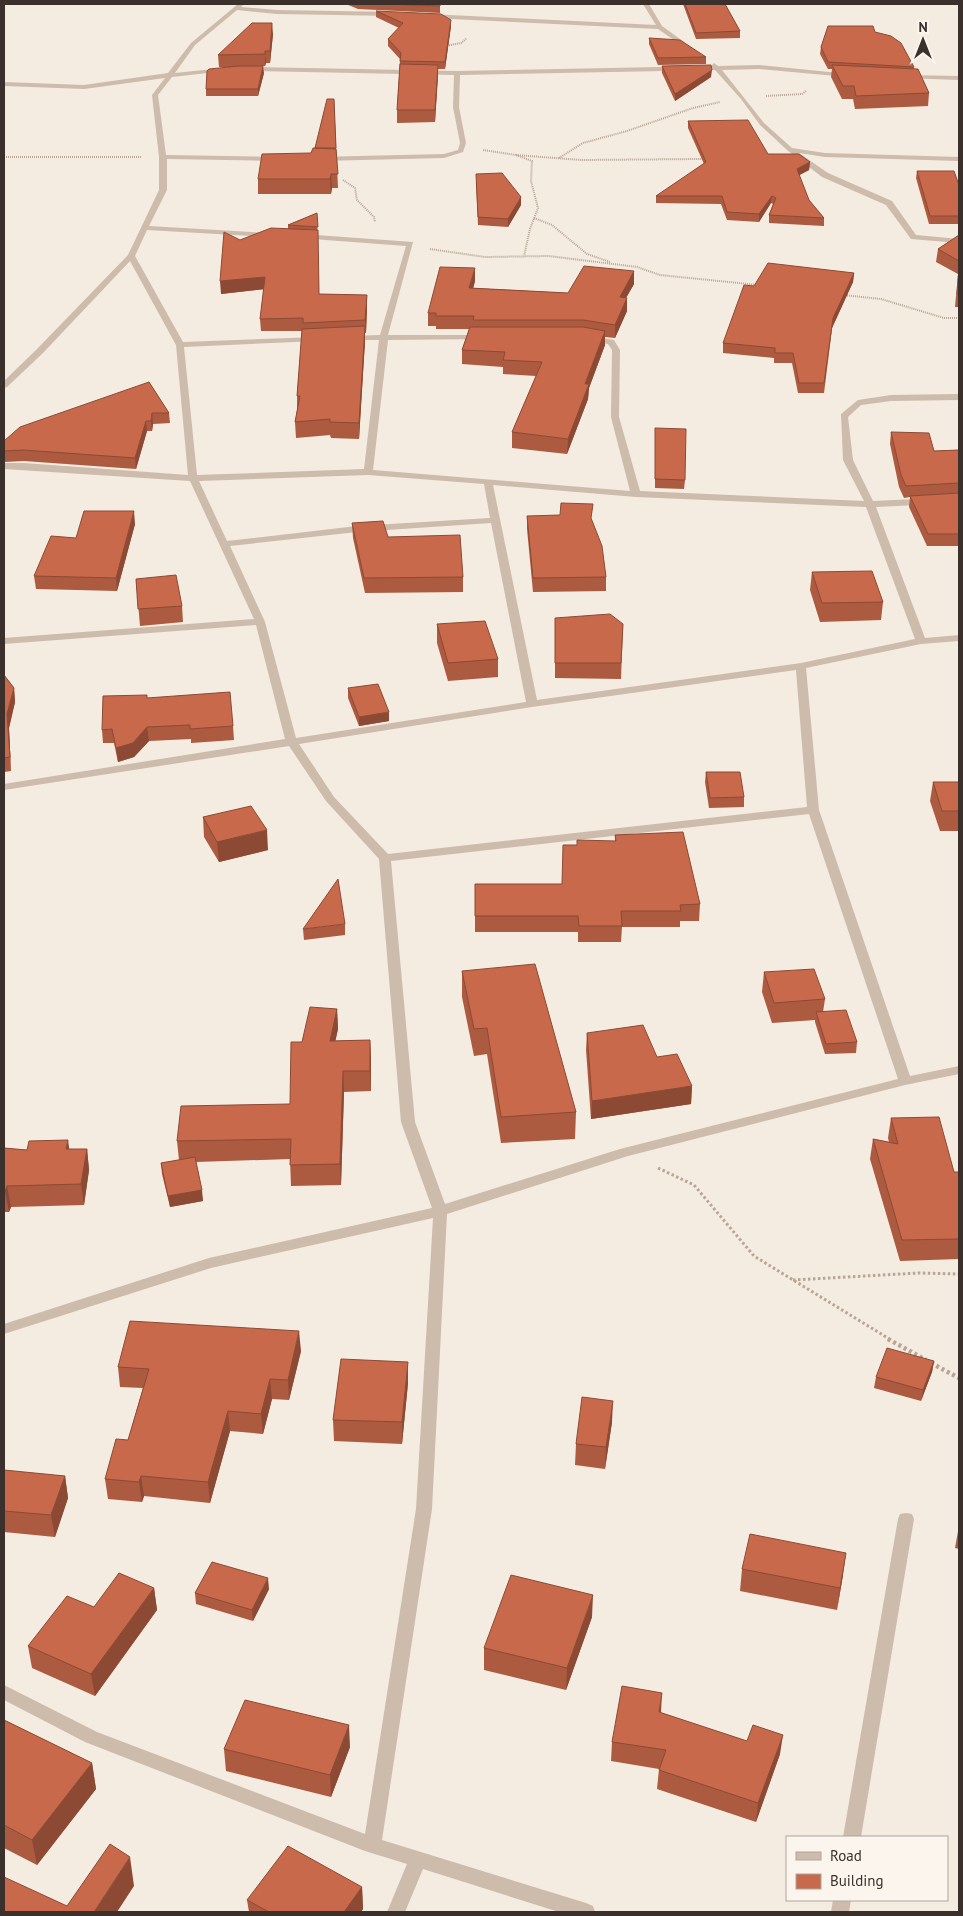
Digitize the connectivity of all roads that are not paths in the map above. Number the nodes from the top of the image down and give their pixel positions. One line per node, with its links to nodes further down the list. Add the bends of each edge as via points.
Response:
1 (646, 4): 5 (street)
2 (238, 6): 3 (street, via 277,12); 12 (street, via 193,44)
3 (396, 14)
4 (426, 16): 5 (street)
5 (660, 27): 6 (street)
6 (696, 54)
7 (704, 58): 8 (street)
8 (718, 67): 11 (street); 13 (street); 17 (street, via 762,124)
9 (239, 69): 11 (street)
10 (229, 70): 12 (street)
11 (457, 73): 20 (street, via 456,106 463,143 461,151 444,156)
12 (170, 75): 16 (street, via 84,87); 18 (street, via 155,95)
13 (852, 75)
14 (900, 77): 15 (street)
15 (959, 78)
16 (4, 84)
17 (788, 149): 21 (street, via 825,155); 25 (street, via 825,175 889,203 914,237)
18 (163, 157): 19 (street); 22 (street, via 163,190)
19 (290, 159)
20 (310, 159)
21 (959, 159)
22 (144, 228): 23 (street); 26 (street)
23 (272, 235)
24 (290, 236): 27 (street, via 410,244)
25 (959, 241)
26 (131, 256): 32 (street); 33 (street)
27 (384, 336): 28 (street); 30 (street); 36 (street)
28 (493, 337)
29 (583, 337): 39 (street, via 611,342 616,350 614,417)
30 (336, 338)
31 (326, 339): 32 (street)
32 (180, 345): 37 (street)
33 (4, 385)
34 (959, 397): 41 (street, via 891,398 858,403 844,416 848,460)
35 (4, 466): 37 (street)
36 (368, 472): 37 (street); 38 (street)
37 (193, 478): 43 (street)
38 (488, 482): 39 (street); 42 (street)
39 (636, 494): 41 (street)
40 (959, 500): 41 (street)
41 (870, 504): 47 (street)
42 (496, 520): 43 (street, via 357,529); 49 (street)
43 (224, 544): 44 (street)
44 (260, 622): 46 (street); 50 (street)
45 (959, 638): 47 (street)
46 (4, 640)
47 (921, 641): 48 (street)
48 (801, 666): 49 (street); 52 (street)
49 (532, 704): 50 (street)
50 (291, 741): 51 (street); 53 (street, via 330,798)
51 (4, 787)
52 (813, 810): 53 (street); 55 (street)
53 (385, 858): 56 (street, via 408,1122)
54 (959, 1070): 55 (street)
55 (905, 1081): 56 (street, via 625,1152)
56 (440, 1211): 57 (street, via 209,1263); 61 (street, via 424,1509)
57 (4, 1329)
58 (906, 1518): 60 (street)
59 (4, 1692): 61 (street, via 91,1737)
60 (852, 1836)
61 (372, 1845): 62 (street)
62 (418, 1860): 63 (street); 64 (street)
63 (396, 1912)
64 (586, 1912)

